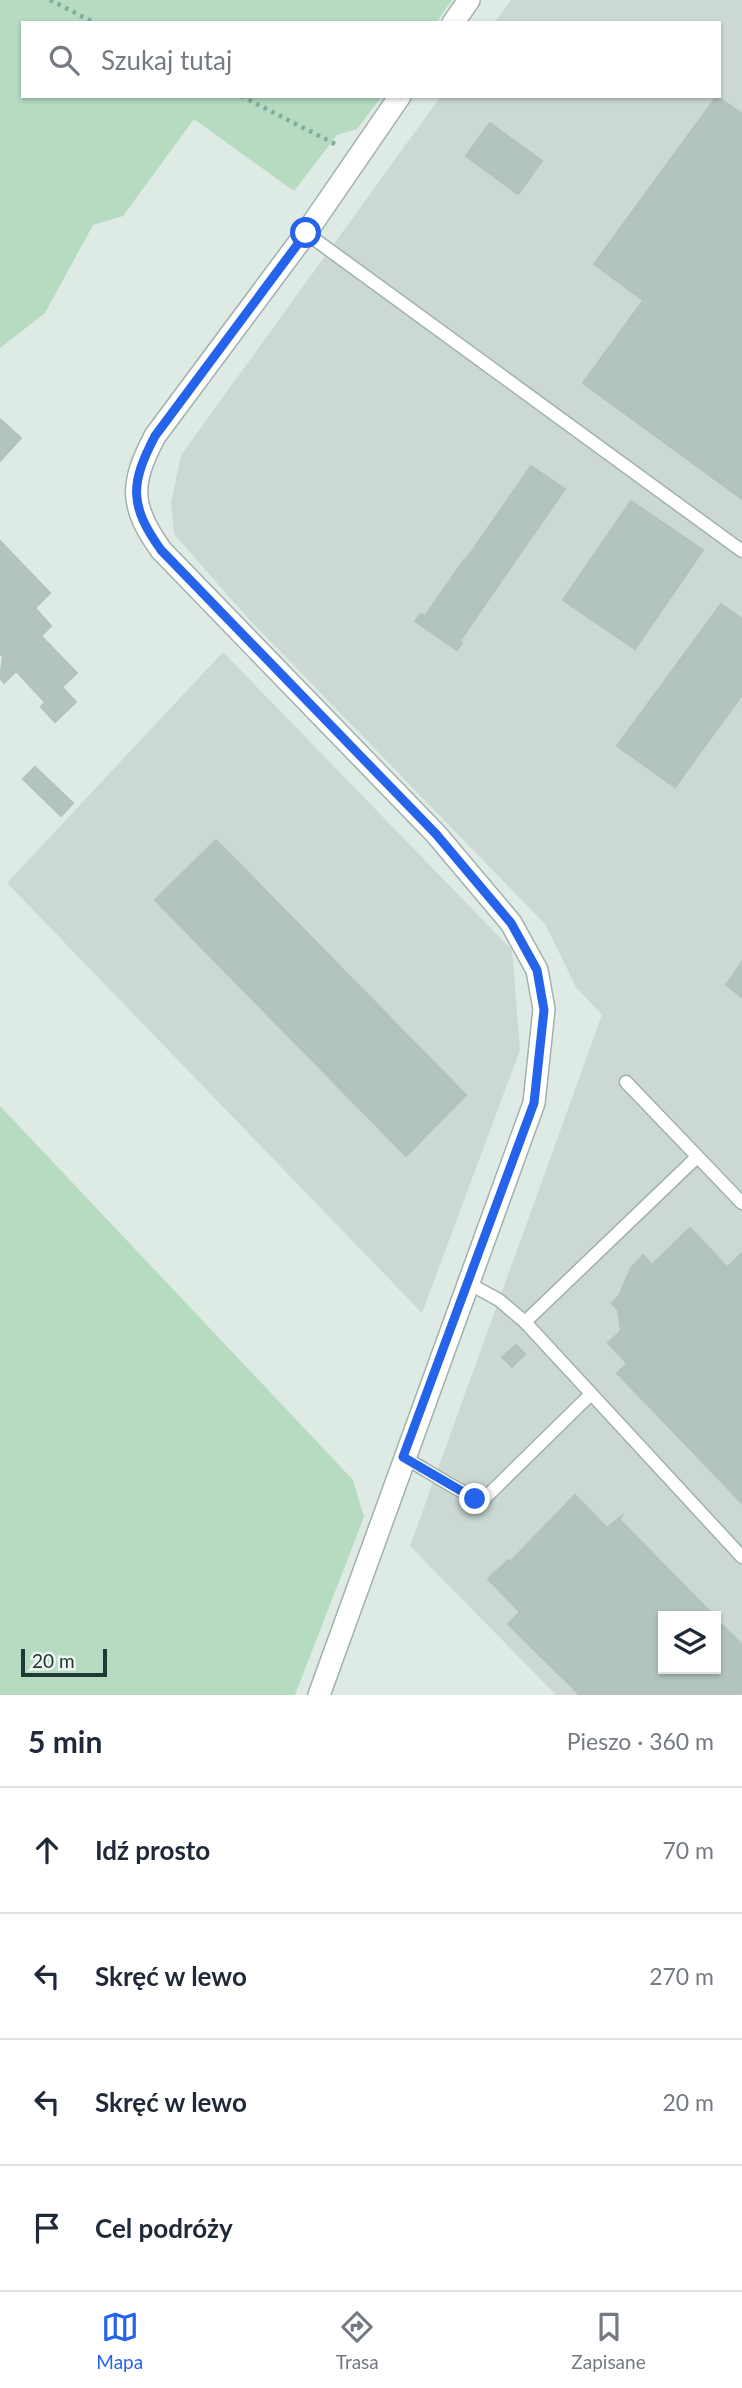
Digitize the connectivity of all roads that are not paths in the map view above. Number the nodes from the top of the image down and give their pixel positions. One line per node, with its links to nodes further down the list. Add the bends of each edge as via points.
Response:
1 (469, 0): 2 (street)
2 (454, 21)
3 (399, 98): 4 (street)
4 (306, 233): 5 (lane); 9 (street, via 155,436 142,460 135,496 145,528 161,550 436,834 511,923 537,970 544,1010 534,1103)
5 (742, 551)
6 (626, 1082): 7 (lane)
7 (697, 1157): 8 (lane); 10 (lane)
8 (742, 1203)
9 (468, 1283): 10 (lane); 12 (street)
10 (525, 1322): 11 (lane)
11 (590, 1395): 12 (lane, via 483,1500); 13 (lane)
12 (403, 1457): 14 (street)
13 (742, 1557)
14 (318, 1695)

